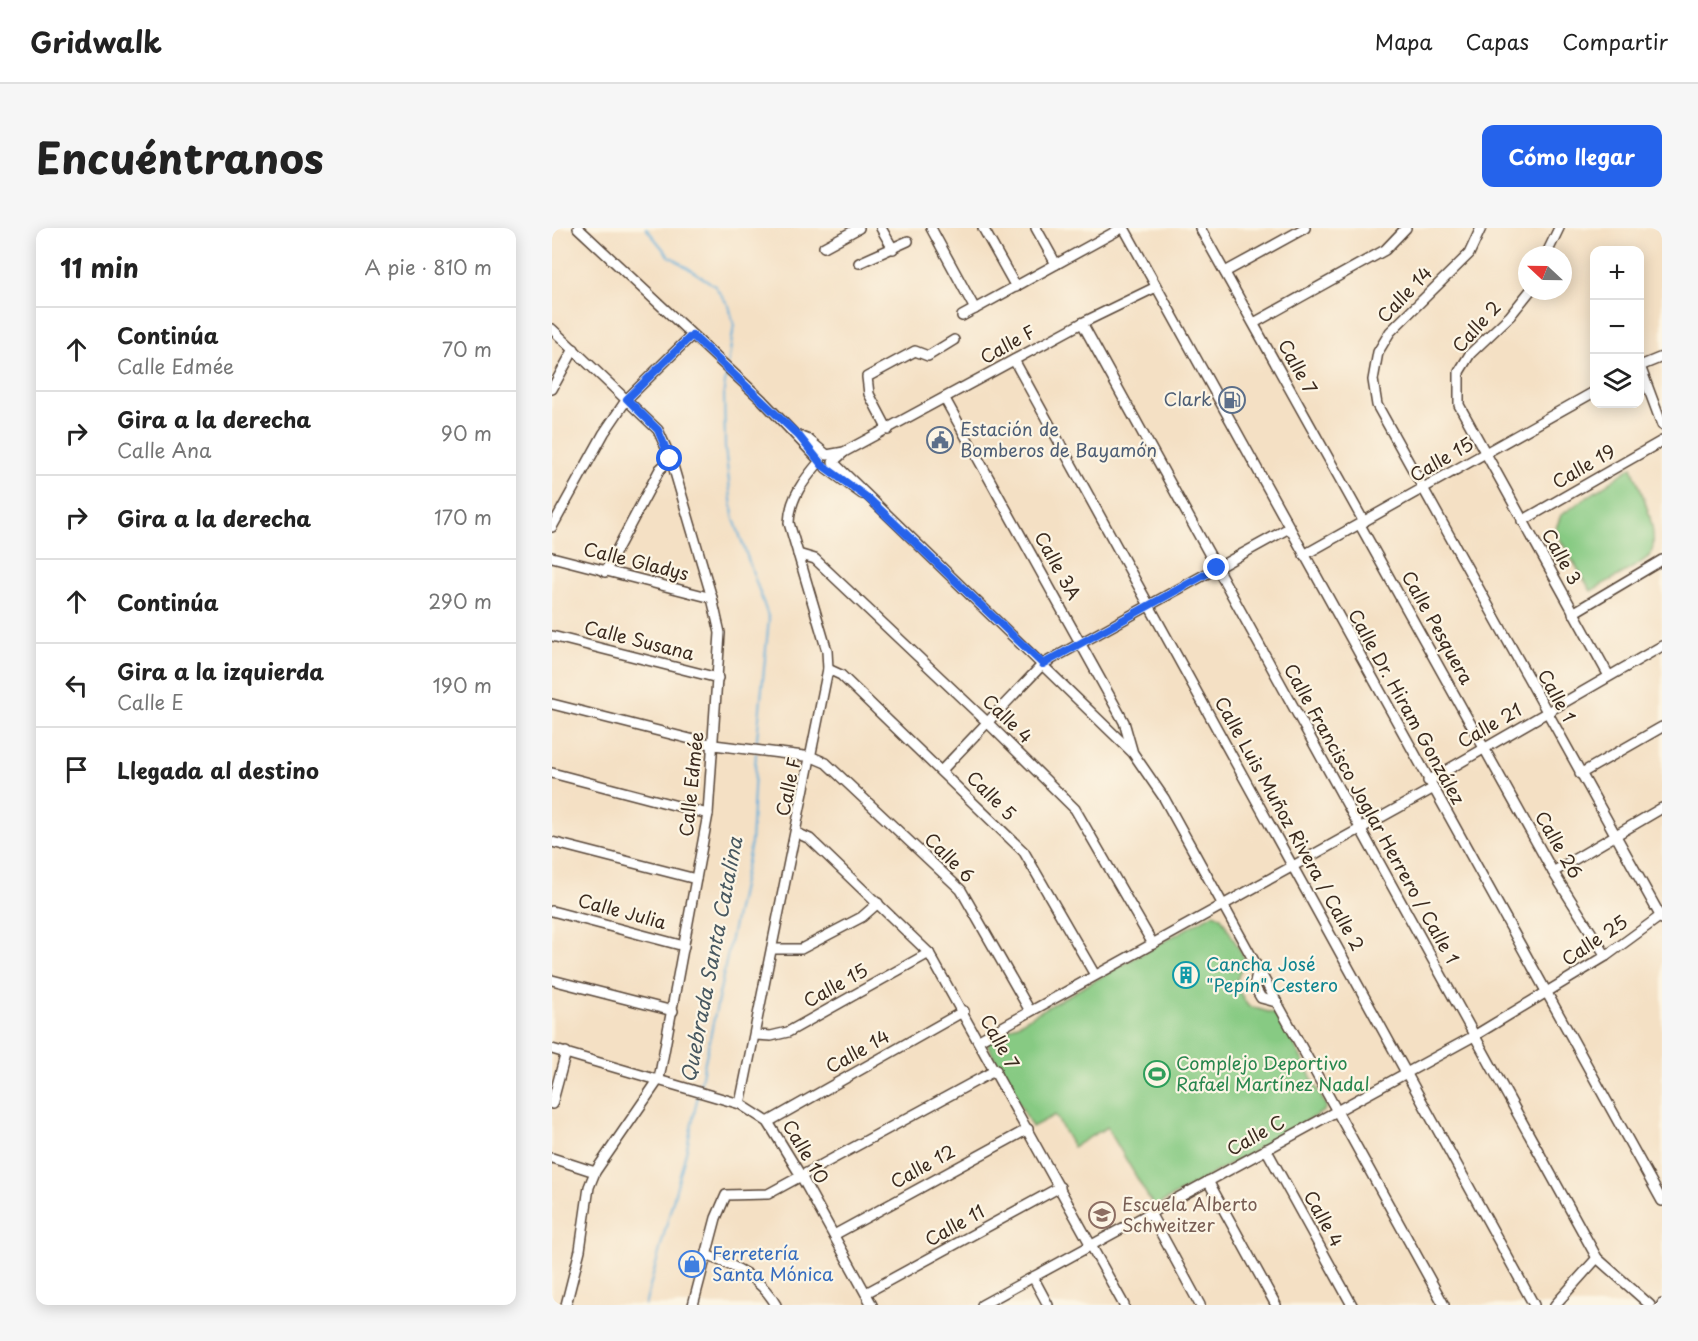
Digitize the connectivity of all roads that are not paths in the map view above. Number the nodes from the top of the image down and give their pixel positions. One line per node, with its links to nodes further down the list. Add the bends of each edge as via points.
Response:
1 (578, 228): 29 (street)
2 (860, 228): 16 (street)
3 (881, 228): 17 (street)
4 (931, 228): 24 (street)
5 (983, 228): 21 (street)
6 (1036, 228): 19 (street)
7 (1123, 228): 19 (street); 22 (street, Calle Dr. Hiram González)
8 (1200, 228): 20 (street, Calle 7)
9 (1305, 228): 13 (street)
10 (1406, 228): 27 (street, via 1385,250)
11 (1481, 228): 46 (street, Calle 14, via 1469,254 1390,332 1378,352 1373,380 1377,405)
12 (1559, 228): 15 (street)
13 (1291, 231): 20 (street)
14 (908, 242): 17 (street)
15 (1550, 246)
16 (824, 247)
17 (893, 249): 18 (street)
18 (859, 263)
19 (1056, 264): 21 (street)
20 (1225, 272): 27 (street, Calle 7)
21 (1016, 286): 24 (street)
22 (1156, 287): 26 (street, Calle F); 50 (street, Calle Dr. Hiram González)
23 (1523, 300): 43 (street, Calle 2, via 1470,354 1459,372 1459,405)
24 (975, 309): 25 (street)
25 (962, 316)
26 (1083, 323): 33 (street, Calle F); 55 (street, Calle Francisco Joglar Herrero / Calle 1)
27 (1254, 323): 48 (street, Calle 7)
28 (552, 329): 31 (street, Calle Edmée)
29 (692, 335): 38 (street); 45 (street, via 799,436 810,441)
30 (954, 340): 41 (street, via 928,356 915,351 867,377 869,394)
31 (574, 349): 36 (street); 38 (street, Calle Edmée)
32 (1662, 357): 34 (street)
33 (1014, 360): 39 (street, Calle F); 58 (street, Calle Luis Muñoz Rivera / Calle 2)
34 (1644, 364)
35 (1644, 377): 40 (street)
36 (552, 389)
37 (1590, 394): 43 (street, Calle 15)
38 (627, 399): 44 (street, Calle Edmée, via 658,430); 49 (street)
39 (945, 399): 41 (street, Calle F); 61 (street, Calle 3A)
40 (1662, 425)
41 (888, 430): 45 (street, Calle F)
42 (1662, 441): 47 (street, Calle 19)
43 (1486, 454): 46 (street, Calle 15); 47 (street, Calle 3)
44 (670, 459): 56 (street, via 660,469); 57 (street, Calle Edmée)
45 (826, 463): 51 (street, Calle F, via 794,495 789,508); 63 (street)
46 (1424, 490): 48 (street, Calle 15); 68 (street, Calle 1)
47 (1522, 521): 59 (street, Calle 3)
48 (1362, 524): 52 (street, Calle 15); 72 (street, Calle Pesquera)
49 (552, 527)
50 (1289, 528): 52 (street, Calle Dr. Hiram González); 55 (street)
51 (798, 554): 64 (street, Calle F, via 827,651); 69 (street, Calle 4, via 815,559)
52 (1304, 555): 78 (street, Calle Dr. Hiram González)
53 (552, 557): 56 (street, Calle Gladys)
54 (1662, 560): 59 (street)
55 (1217, 568): 58 (street); 81 (street, Calle Francisco Joglar Herrero / Calle 1)
56 (605, 572): 57 (street, Calle Gladys)
57 (712, 598): 66 (street, Calle Edmée, via 720,633)
58 (1149, 605): 61 (street); 85 (street, Calle Luis Muñoz Rivera / Calle 2)
59 (1573, 613): 65 (street, Calle 3)
60 (552, 636): 66 (street, Calle Susana)
61 (1081, 643): 63 (street); 73 (street, Calle 3A, via 1124,722)
62 (1662, 646): 65 (street, Calle 21)
63 (1043, 664): 69 (street); 73 (street)
64 (828, 669): 74 (street, Calle F); 75 (street, Calle 5, via 841,675)
65 (1609, 676): 68 (street, Calle 21)
66 (718, 678): 71 (street, Calle Edmée)
67 (552, 704): 71 (street)
68 (1546, 713): 72 (street, Calle 21); 77 (street, Calle 1)
69 (987, 722): 75 (street); 92 (street, Calle 4, via 1075,809)
70 (1662, 726): 77 (street)
71 (714, 745): 74 (street); 80 (street, Calle Edmée)
72 (1485, 748): 78 (street, Calle 21); 86 (street, Calle 26)
73 (1133, 753): 89 (street, via 1164,798)
74 (812, 757): 82 (street, Calle F); 102 (street, Calle 6, via 826,763 961,890)
75 (942, 770): 97 (street, Calle 5, via 1024,852)
76 (552, 773): 80 (street)
77 (1580, 774): 83 (street, Calle 1)
78 (1430, 785): 81 (street, Calle 21); 99 (street, Calle Dr. Hiram González)
79 (1662, 808): 83 (street)
80 (708, 814): 87 (street, Calle Edmée)
81 (1360, 829): 85 (street, Calle 21); 104 (street, Calle Francisco Joglar Herrero / Calle 1)
82 (797, 832): 88 (street, Calle 7, via 810,839); 94 (street, Calle F)
83 (1614, 836): 86 (street); 91 (street, Calle 1)
84 (552, 842): 87 (street)
85 (1293, 866): 89 (street, Calle 21); 109 (street, Calle Luis Muñoz Rivera / Calle 2)
86 (1553, 872): 96 (street, Calle 26)
87 (696, 879): 93 (street, Calle Edmée)
88 (878, 903): 94 (street, via 862,917 801,949); 95 (street, Calle 7)
89 (1223, 905): 92 (street, Calle 21); 113 (street, via 1258,969 1254,986 1261,998 1276,1002)
90 (552, 911): 93 (street, Calle Julia)
91 (1661, 917): 96 (street, Calle 25)
92 (1153, 944): 97 (street, Calle 21)
93 (684, 946): 100 (street, Calle Edmée)
94 (773, 949): 103 (street, Calle F)
95 (929, 952): 101 (street, Calle 7); 103 (street, Calle 15, via 788,1032)
96 (1606, 956): 99 (street, Calle 25)
97 (1095, 975): 102 (street, Calle 21)
98 (552, 980): 100 (street)
99 (1545, 993): 104 (street, Calle C); 122 (street, Calle Dr. Hiram González)
100 (673, 1011): 110 (street, Calle Edmée)
101 (964, 1011): 105 (street, Calle 7); 114 (street, Calle 14)
102 (1030, 1011): 105 (street, Calle 21)
103 (756, 1035): 112 (street, Calle F)
104 (1474, 1036): 109 (street, Calle C); 127 (street, Calle Francisco Joglar Herrero / Calle 1)
105 (979, 1040): 108 (street, Calle 7)
106 (552, 1049): 107 (street, Calle 10)
107 (566, 1052): 110 (street, Calle 10); 111 (street)
108 (996, 1070): 115 (street, Calle 7); 119 (street)
109 (1406, 1073): 113 (street, Calle C); 141 (street, Calle Luis Muñoz Rivera / Calle 2)
110 (659, 1078): 112 (street, Calle 10); 118 (street, Calle Edmée)
111 (552, 1104)
112 (740, 1104): 114 (street, Calle 10)
113 (1336, 1110): 116 (street, Calle C); 140 (street)
114 (768, 1122): 119 (street, Calle 10)
115 (1028, 1129): 121 (street, Calle 7); 124 (street, Calle 12)
116 (1266, 1149): 120 (street, Calle C); 139 (street, Calle 4)
117 (552, 1158): 118 (street)
118 (595, 1172): 130 (street, Calle Edmée)
119 (801, 1176): 124 (street, Calle 10); 126 (street, via 768,1194 726,1195)
120 (1208, 1181): 123 (street, Calle C); 138 (street)
121 (1060, 1187): 125 (street, Calle 7); 129 (street, Calle 11)
122 (1662, 1201)
123 (1150, 1213): 125 (street, Calle C); 137 (street)
124 (834, 1235): 129 (street, Calle 10)
125 (1091, 1245): 128 (street, Calle C); 136 (street, Calle 7)
126 (706, 1255): 131 (street); 132 (street, via 742,1268)
127 (1597, 1258): 142 (street); 143 (street, Calle Francisco Joglar Herrero / Calle 1)
128 (1033, 1277): 134 (street, Calle C); 135 (street)
129 (866, 1293): 133 (street, Calle 10)
130 (566, 1305)
131 (693, 1305)
132 (776, 1305)
133 (872, 1305)
134 (982, 1305)
135 (1048, 1305)
136 (1124, 1305)
137 (1200, 1305)
138 (1276, 1305)
139 (1352, 1305)
140 (1444, 1305)
141 (1534, 1305)
142 (1555, 1305)
143 (1650, 1305)

